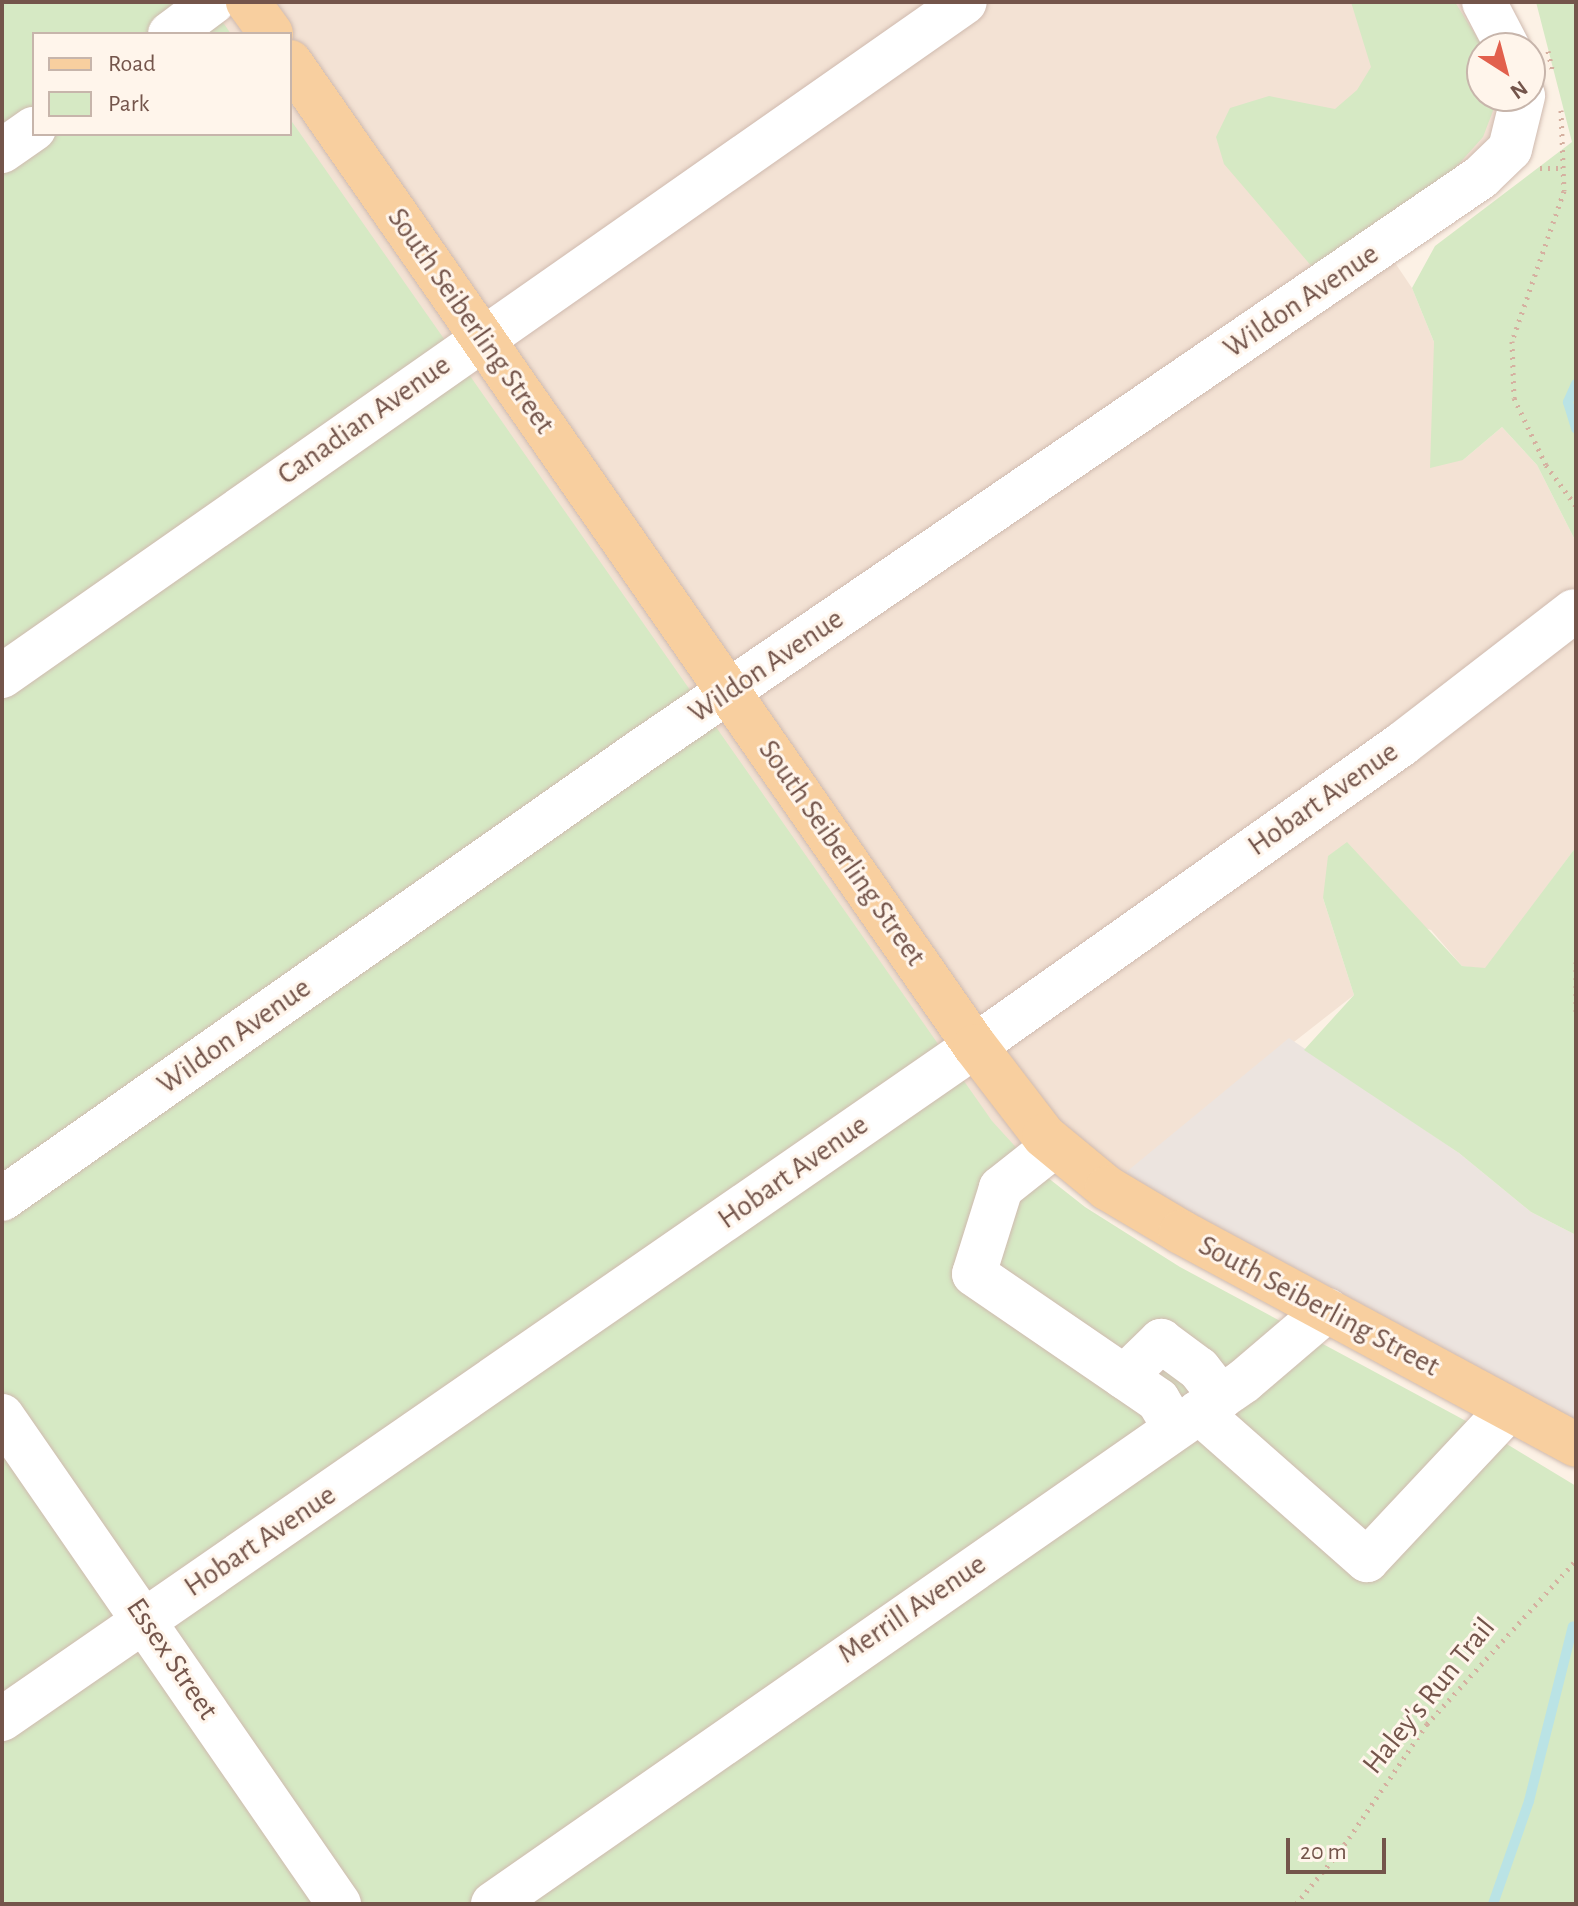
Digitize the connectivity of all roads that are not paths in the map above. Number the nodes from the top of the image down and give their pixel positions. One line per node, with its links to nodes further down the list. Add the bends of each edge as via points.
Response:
1 (213, 2): 5 (street)
2 (248, 2): 6 (main road)
3 (965, 2): 12 (street, Canadian Avenue)
4 (1484, 2): 7 (street)
5 (173, 32)
6 (270, 32)
7 (1500, 32)
8 (292, 65): 12 (main road, South Seiberling Street)
9 (1520, 112): 15 (street, Wildon Avenue, via 1510,149 1481,177)
10 (32, 130): 11 (street)
11 (2, 151)
12 (482, 338): 14 (street, Canadian Avenue); 15 (main road, South Seiberling Street)
13 (1574, 611): 16 (street, Hobart Avenue, via 1402,744)
14 (2, 676)
15 (730, 691): 16 (main road, South Seiberling Street); 18 (street, Wildon Avenue)
16 (975, 1046): 17 (main road, South Seiberling Street); 24 (street, Hobart Avenue)
17 (1054, 1146): 19 (main road, South Seiberling Street, via 1119,1195); 21 (street, via 1001,1188 974,1274 1124,1377 1161,1341 1199,1369)
18 (2, 1199)
19 (1327, 1310): 20 (main road, South Seiberling Street); 21 (street, Merrill Avenue)
20 (1509, 1409): 21 (street, via 1367,1560); 23 (main road, South Seiberling Street)
21 (1198, 1412): 27 (street, Merrill Avenue)
22 (2, 1416): 24 (street, Essex Street)
23 (1576, 1445)
24 (146, 1618): 25 (street, Hobart Avenue); 26 (street, Essex Street)
25 (2, 1719)
26 (339, 1904)
27 (493, 1904)

